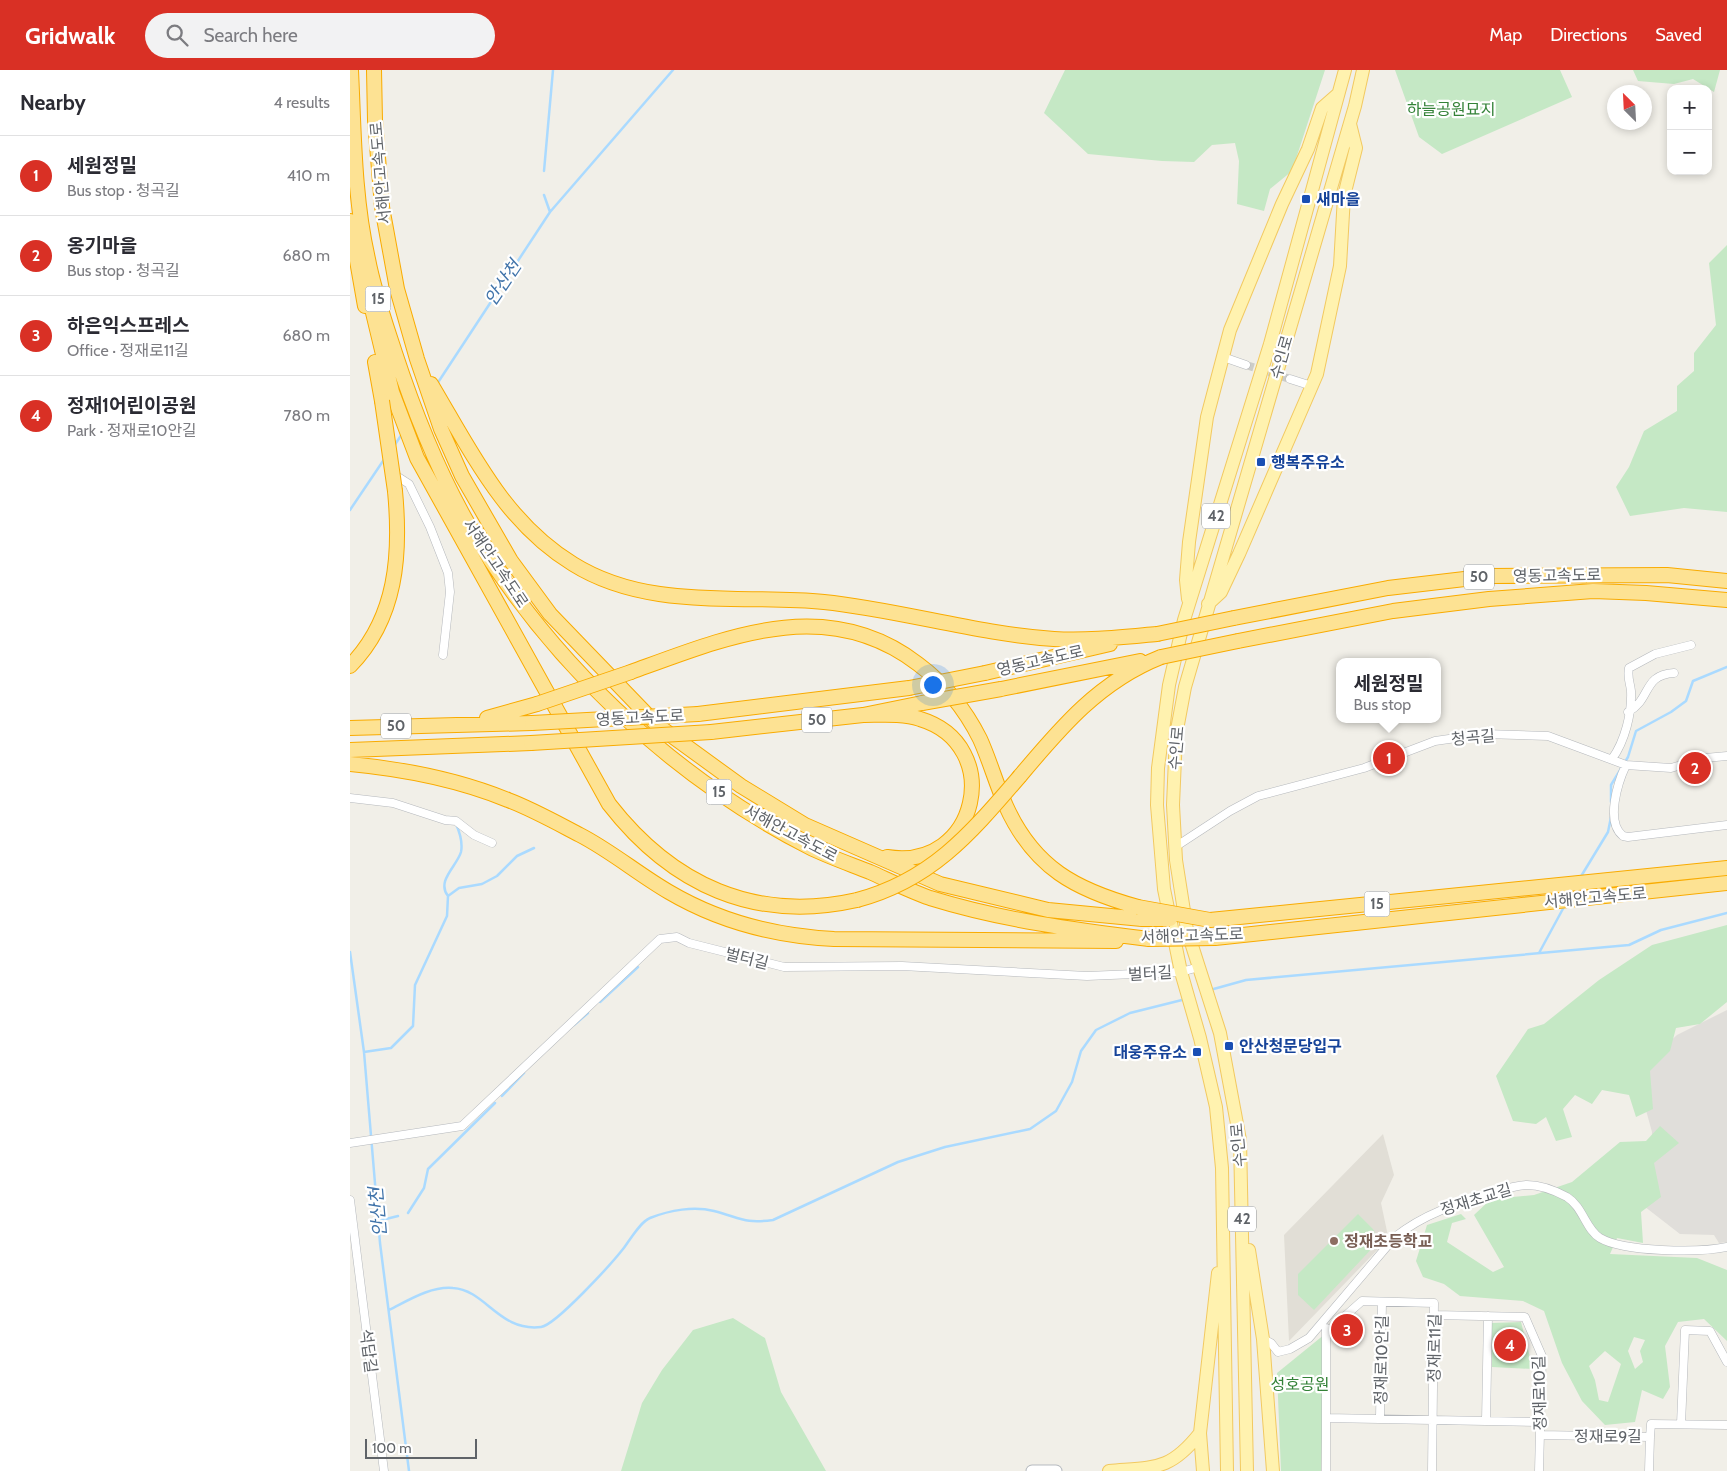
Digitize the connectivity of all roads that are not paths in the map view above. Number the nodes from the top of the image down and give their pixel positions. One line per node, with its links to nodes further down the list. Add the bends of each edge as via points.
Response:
1 (351, 70): 6 (highway, 서해안고속도로 / 15)
2 (374, 70): 11 (highway, 서해안고속도로 / 15, via 382,207 397,289)
3 (1346, 70): 5 (main road, 수인로 / 42)
4 (1363, 70): 7 (main road, 수인로 / 42)
5 (1338, 94): 10 (main road, via 1322,108 1308,149 1230,330); 20 (main road, 수인로 / 42, via 1270,344)
6 (352, 101): 8 (highway); 9 (highway, 서해안고속도로 / 15, via 359,201)
7 (1350, 124): 14 (main road, via 1356,148 1344,196 1340,266); 19 (main road, 수인로 / 42)
8 (350, 143)
9 (355, 221): 15 (highway); 44 (highway, 서해안고속도로 / 15, via 402,374 429,444 466,520 536,623 644,736 728,799 810,847 929,897 1047,925)
10 (1223, 357): 12 (street); 20 (main road, via 1207,418 1190,532 1186,580)
11 (417, 360): 21 (highway, via 486,479 525,527 572,564 599,578 629,588 692,597 825,602 1038,637 1092,639); 40 (highway, 서해안고속도로 / 15, via 441,429 462,476 511,560 550,614 657,726 741,786 805,825)
12 (1246, 365)
13 (1290, 379): 14 (street)
14 (1312, 386): 19 (main road, via 1221,592)
15 (387, 397): 24 (highway, bridge, via 417,458 609,804 632,832 659,855 689,876 732,897 795,908 827,906 857,900 896,886 932,866 969,833 1060,728 1093,697 1131,670); 25 (highway, bridge, via 398,541 394,583 380,625)
16 (390, 472): 23 (street, via 408,484 448,573 450,592)
17 (1727, 581): 21 (highway, 영동고속도로 / 50, bridge, via 1667,575 1490,576 1388,588)
18 (1727, 600): 24 (highway, 영동고속도로 / 50, bridge, via 1593,591 1489,599 1393,611)
19 (1208, 604): 39 (main road, 수인로 / 42, via 1184,687 1176,735)
20 (1189, 606): 46 (main road, 수인로 / 42, via 1170,686 1156,805 1164,889)
21 (1157, 634): 29 (highway, 영동고속도로 / 50, bridge, via 909,688 698,714 532,723)
22 (1691, 645): 27 (street, via 1655,654 1630,668)
23 (443, 655)
24 (1161, 656): 28 (highway, 영동고속도로 / 50, bridge)
25 (350, 666)
26 (1674, 673): 27 (street, via 1662,674 1653,680 1642,700)
27 (1628, 712): 33 (street, via 1622,741)
28 (863, 715): 31 (highway, 영동고속도로 / 50, bridge, via 711,732 531,744); 40 (highway, via 911,717 944,730 965,757 973,783 970,810 946,843 929,854 912,858)
29 (442, 724): 30 (highway, 영동고속도로 / 50); 43 (highway, bridge, via 496,716 721,641 781,626 848,630 886,643 905,654 934,677 962,707 980,740 1012,818 1036,853 1081,888)
30 (350, 728)
31 (350, 750)
32 (1727, 756): 35 (street, 청곡길, via 1705,758 1671,768)
33 (1612, 758): 35 (street, 청곡길); 39 (street, 청곡길, via 1548,736 1484,734 1435,741 1364,768 1258,796)
34 (350, 764): 44 (highway, via 435,778 508,800 581,836 668,892 736,923 773,932 834,939 1098,942)
35 (1626, 765): 37 (street, via 1615,795 1616,824 1623,836)
36 (350, 798): 38 (street, via 393,803 456,821 474,835)
37 (1727, 825)
38 (492, 843)
39 (1175, 847): 45 (main road, 수인로 / 42, via 1187,930)
40 (875, 855): 43 (highway, 서해안고속도로 / 15, via 940,884 993,898 1048,910)
41 (1727, 868): 43 (highway, 서해안고속도로 / 15, bridge, via 1210,920)
42 (1727, 883): 44 (highway, 서해안고속도로 / 15, bridge, via 1214,938)
43 (1140, 913)
44 (1149, 939)
45 (1200, 972): 46 (street, 벌터길); 49 (main road, 수인로 / 42, via 1220,1034 1232,1094 1240,1140)
46 (1182, 977): 47 (street, 벌터길, via 1087,976 902,966 784,968 677,937 660,939 462,1126); 50 (main road, 수인로 / 42, via 1216,1107)
47 (350, 1143)
48 (350, 1200): 69 (street, 석답길)
49 (1242, 1204): 57 (main road); 75 (main road, 수인로 / 42)
50 (1224, 1233): 66 (main road); 74 (main road, 수인로 / 42)
51 (1727, 1247): 55 (street, 정재초교길, via 1691,1251 1614,1244 1597,1236 1576,1203 1554,1190 1525,1185 1511,1187 1442,1208 1409,1226 1395,1237)
52 (1382, 1302): 53 (street, 정재로11길, via 1434,1303); 56 (street, 정재로11길, via 1362,1301); 60 (street, 정재로10안길)
53 (1435, 1315): 54 (street, 정재로10길); 61 (street, 정재로11길)
54 (1488, 1316): 62 (street); 63 (street, 정재로10길, via 1525,1317 1542,1356)
55 (1324, 1321): 56 (street); 57 (street, 정재초교길, via 1310,1338 1290,1349 1278,1352)
56 (1327, 1332): 59 (street)
57 (1263, 1339): 76 (main road)
58 (1727, 1362): 64 (street, via 1710,1331 1685,1330)
59 (1326, 1418): 60 (street, 정재로10안길); 77 (street)
60 (1380, 1418): 61 (street, 정재로10안길)
61 (1433, 1419): 62 (street, 정재로10안길); 78 (street, 정재로11길)
62 (1486, 1420): 63 (street, 정재로10안길)
63 (1539, 1422): 67 (street, 정재로10길)
64 (1681, 1424): 65 (street, 정재로9길); 68 (street, 정재로9길, via 1651,1424)
65 (1727, 1425)
66 (1200, 1433): 72 (main road, via 1187,1450 1170,1463); 73 (main road)
67 (1540, 1435): 68 (street, 정재로9길); 79 (street, 정재로10길)
68 (1650, 1436): 80 (street)
69 (384, 1471)
70 (1032, 1471): 71 (street)
71 (1056, 1471)
72 (1109, 1471)
73 (1203, 1471)
74 (1228, 1471)
75 (1247, 1471)
76 (1273, 1471)
77 (1326, 1471)
78 (1432, 1471)
79 (1539, 1471)
80 (1650, 1471)

